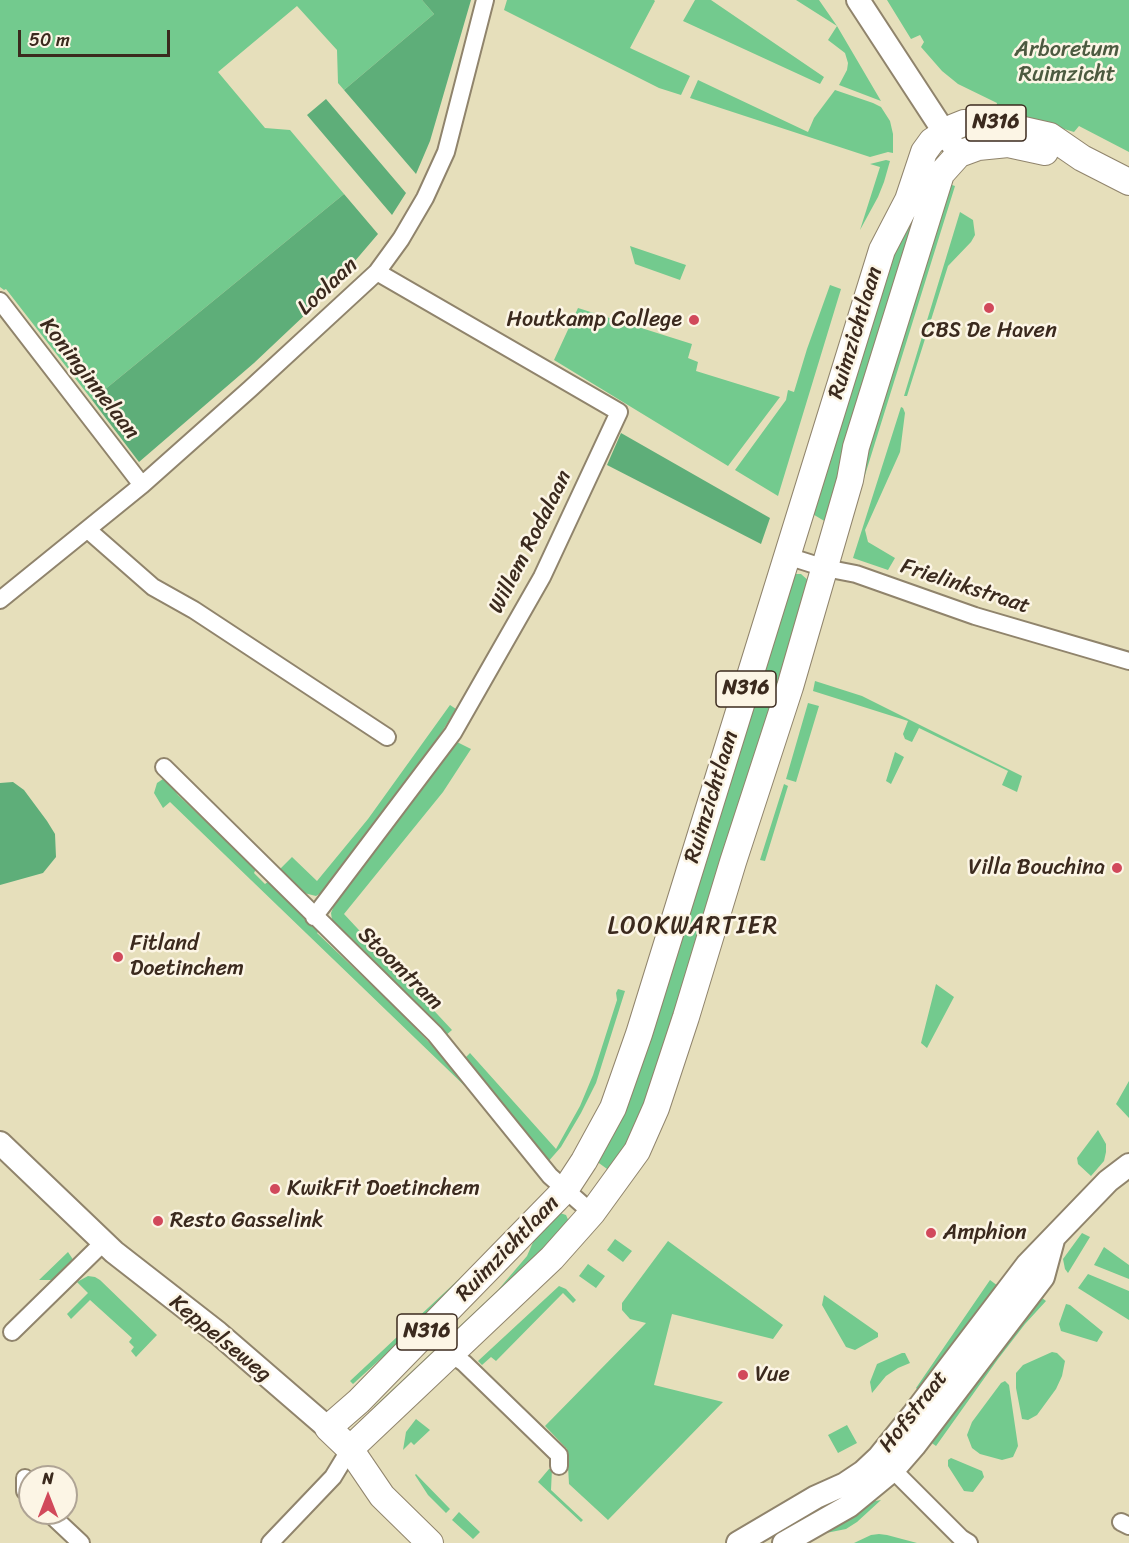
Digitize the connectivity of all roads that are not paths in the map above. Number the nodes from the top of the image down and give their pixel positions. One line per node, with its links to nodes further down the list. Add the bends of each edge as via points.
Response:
1 (485, 0): 7 (street, Loolaan, via 446,152 425,198)
2 (858, 0): 3 (street)
3 (944, 133): 4 (street, N316); 5 (main road, N316, via 964,123 988,122 1050,136); 11 (main road, Ruimzichtlaan / N316, via 924,152 908,200 882,250)
4 (959, 154): 5 (main road, N316, via 978,147 1008,144); 12 (main road, Ruimzichtlaan / N316, via 941,174 936,188 856,447)
5 (1082, 159): 6 (main road, N316)
6 (1129, 182)
7 (377, 272): 9 (street, Loolaan); 17 (street, Willem Rodalaan, via 619,412 542,578 453,733)
8 (0, 301): 9 (street, Koninginnelaan)
9 (142, 485): 10 (street, Loolaan)
10 (88, 530): 13 (street, Loolaan); 15 (street, via 153,587)
11 (787, 556): 12 (street, Frielinkstraat); 20 (main road, Ruimzichtlaan / N316, via 624,1077 613,1108)
12 (825, 568): 14 (street, Frielinkstraat, via 856,574 975,616); 21 (main road, Ruimzichtlaan / N316, via 656,1108 638,1151)
13 (0, 600)
14 (1129, 661)
15 (387, 737)
16 (164, 767): 17 (street, Stoomtram)
17 (314, 917): 20 (street, Stoomtram, via 435,1034)
18 (0, 1143): 22 (street, Keppelseweg)
19 (1129, 1165): 27 (street, Hofstraat, via 1108,1181 1027,1265 913,1415)
20 (565, 1190): 21 (street, Stoomtram); 25 (main road, Ruimzichtlaan / N316)
21 (592, 1213): 24 (main road, Ruimzichtlaan / N316, via 552,1258)
22 (104, 1242): 23 (street); 25 (street, Keppelseweg)
23 (12, 1332)
24 (451, 1354): 26 (main road, Ruimzichtlaan / N316); 28 (street, via 559,1455)
25 (328, 1428): 26 (main road, Keppelseweg)
26 (350, 1449): 31 (street, via 333,1477); 32 (main road, Keppelseweg, via 382,1496)
27 (886, 1463): 33 (street, Hofstraat, via 816,1497); 34 (street, Hofstraat, via 849,1506); 35 (street)
28 (560, 1466)
29 (62, 1525): 30 (street)
30 (81, 1543)
31 (271, 1543)
32 (430, 1543)
33 (738, 1543)
34 (784, 1543)
35 (969, 1543)

